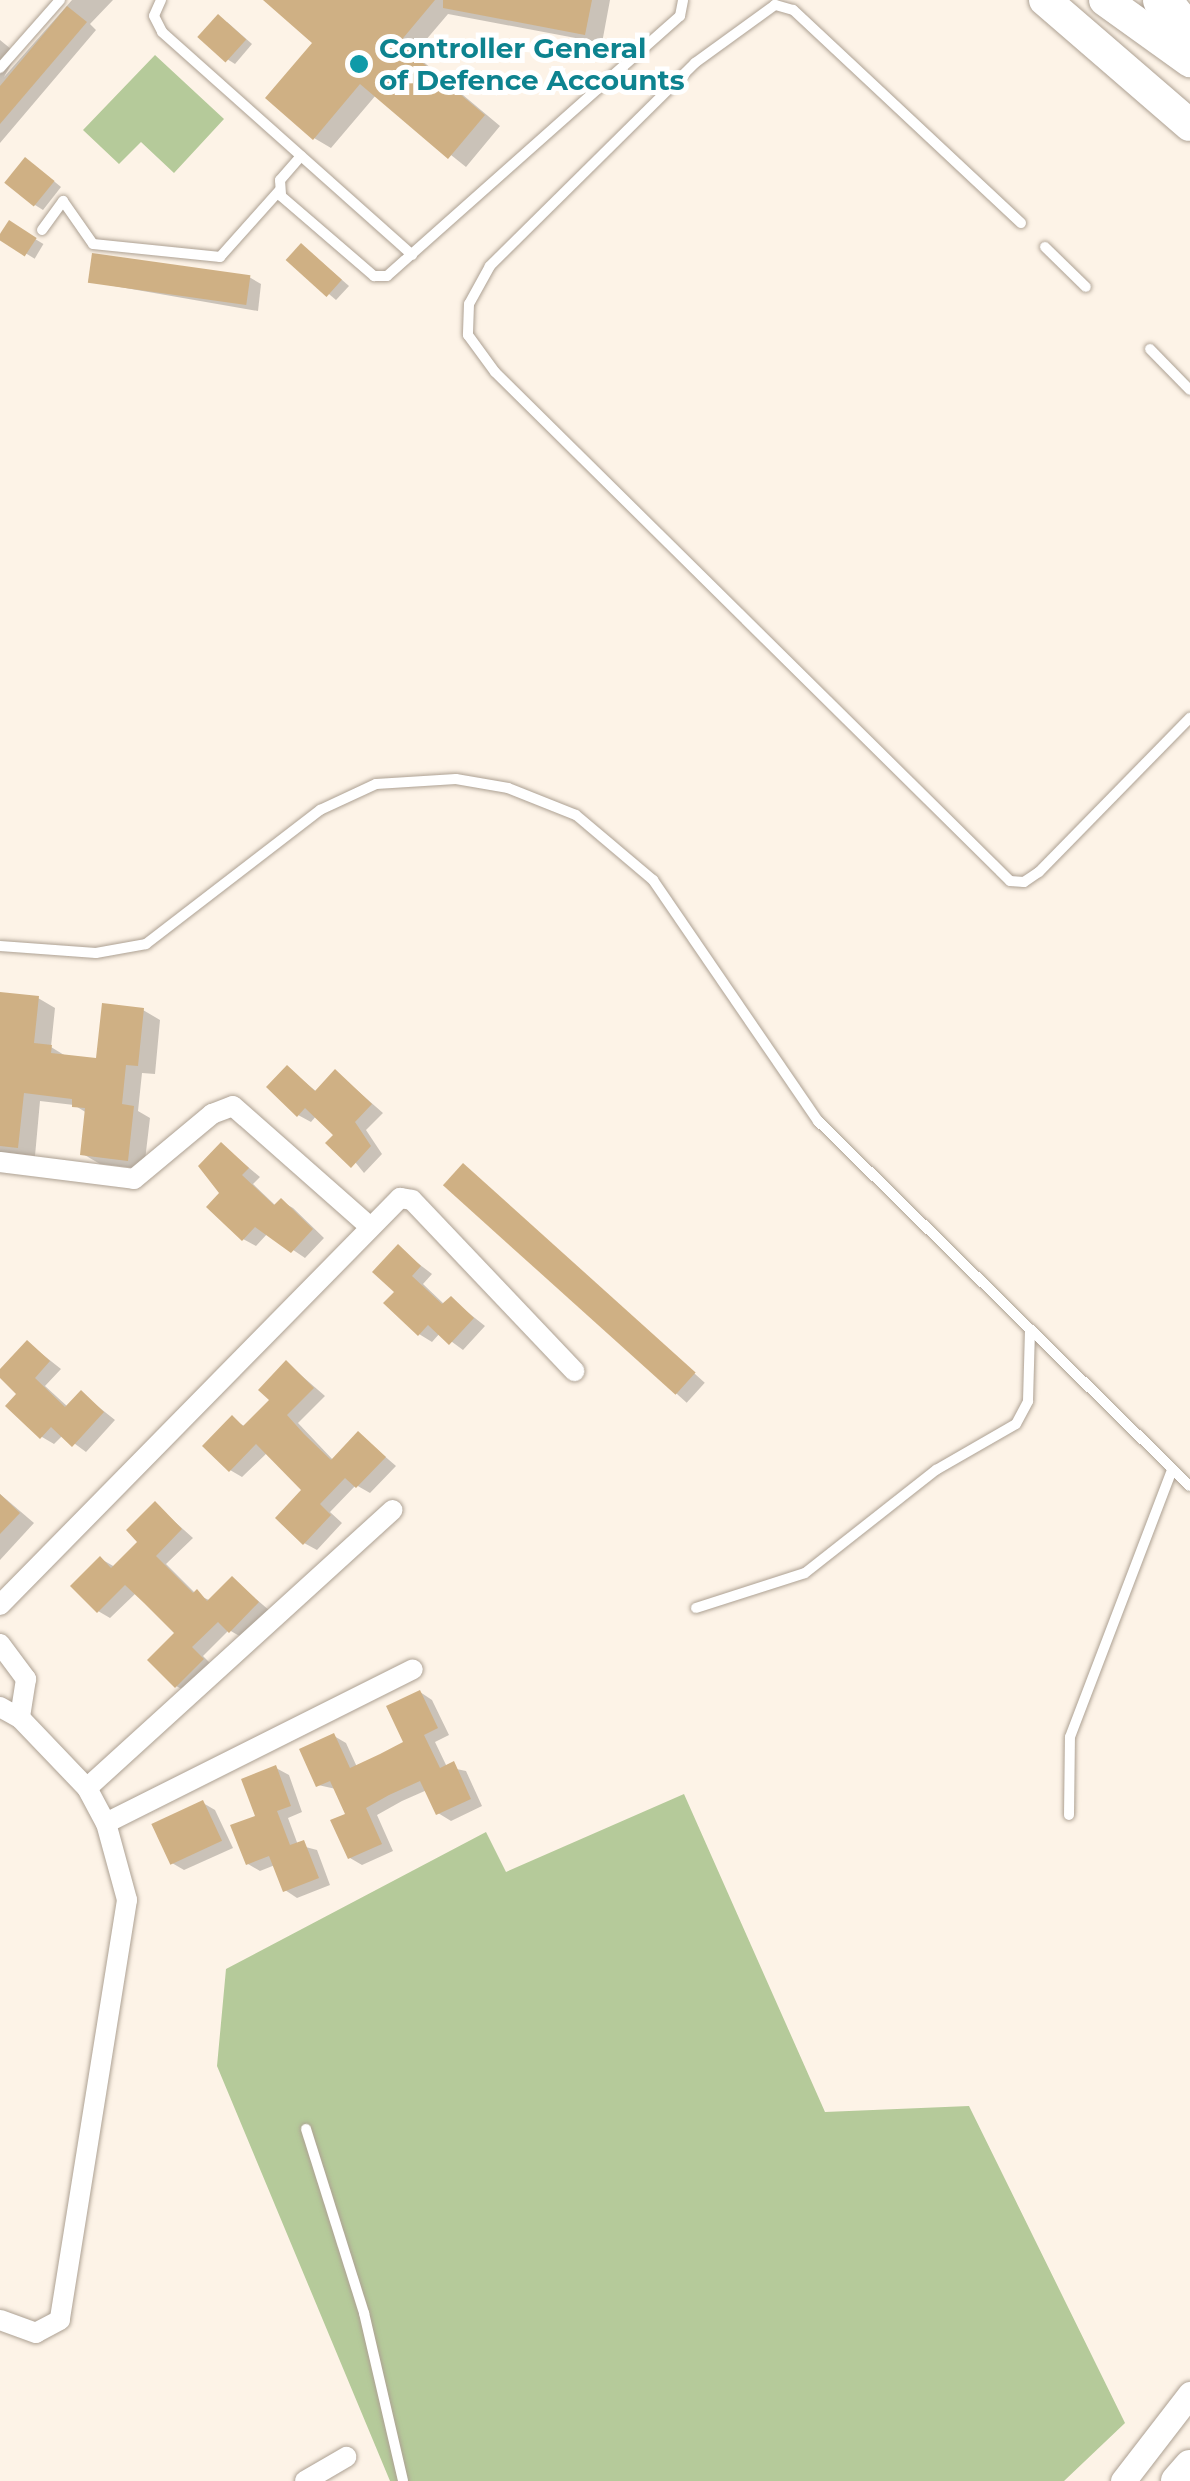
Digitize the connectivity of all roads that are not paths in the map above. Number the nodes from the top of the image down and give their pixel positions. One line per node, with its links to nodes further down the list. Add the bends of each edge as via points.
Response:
1 (60, 0): 9 (lane)
2 (161, 0): 11 (lane, via 154,16 162,32)
3 (684, 0): 16 (lane, via 680,16)
4 (1045, 0): 10 (main road)
5 (1106, 0): 8 (main road)
6 (1162, 0): 7 (highway)
7 (1190, 34)
8 (1190, 61)
9 (0, 68)
10 (1190, 124)
11 (301, 156): 12 (lane, via 280,180); 16 (lane)
12 (280, 191): 14 (lane, via 220,256 93,244 64,201); 16 (lane, via 374,276 387,276)
13 (1021, 223): 20 (lane, via 793,10 775,6 695,63 490,266 469,304 468,335 488,364 1010,881 1024,882 1039,872)
14 (42, 230)
15 (1045, 247): 17 (lane)
16 (412, 254)
17 (1086, 287)
18 (1150, 349): 19 (lane)
19 (1190, 390)
20 (1190, 718)
21 (0, 946): 24 (lane, via 96,953 146,944 320,810 376,784 456,779 534,798 576,815 653,880 703,945 806,1107)
22 (0, 1162): 23 (street, via 134,1179 212,1114 232,1106)
23 (370, 1226): 25 (street, via 408,1197); 29 (street)
24 (1030, 1329): 26 (lane); 30 (lane, via 1028,1402 1016,1424 936,1470 805,1573)
25 (574, 1372)
26 (1171, 1472): 27 (lane); 36 (lane, via 1070,1737)
27 (1190, 1486)
28 (392, 1510): 35 (street)
29 (0, 1605)
30 (696, 1608)
31 (0, 1644): 34 (street, via 26,1679)
32 (413, 1669): 37 (street)
33 (0, 1707): 34 (street)
34 (20, 1718): 35 (street)
35 (87, 1788): 37 (street)
36 (1068, 1815)
37 (106, 1823): 39 (street, via 128,1900 63,2307 46,2332)
38 (306, 2129): 44 (lane, via 364,2313)
39 (0, 2320)
40 (1190, 2394): 45 (street)
41 (346, 2457): 43 (street)
42 (1190, 2466): 46 (main road)
43 (305, 2481)
44 (402, 2481)
45 (1123, 2481)
46 (1177, 2481)

